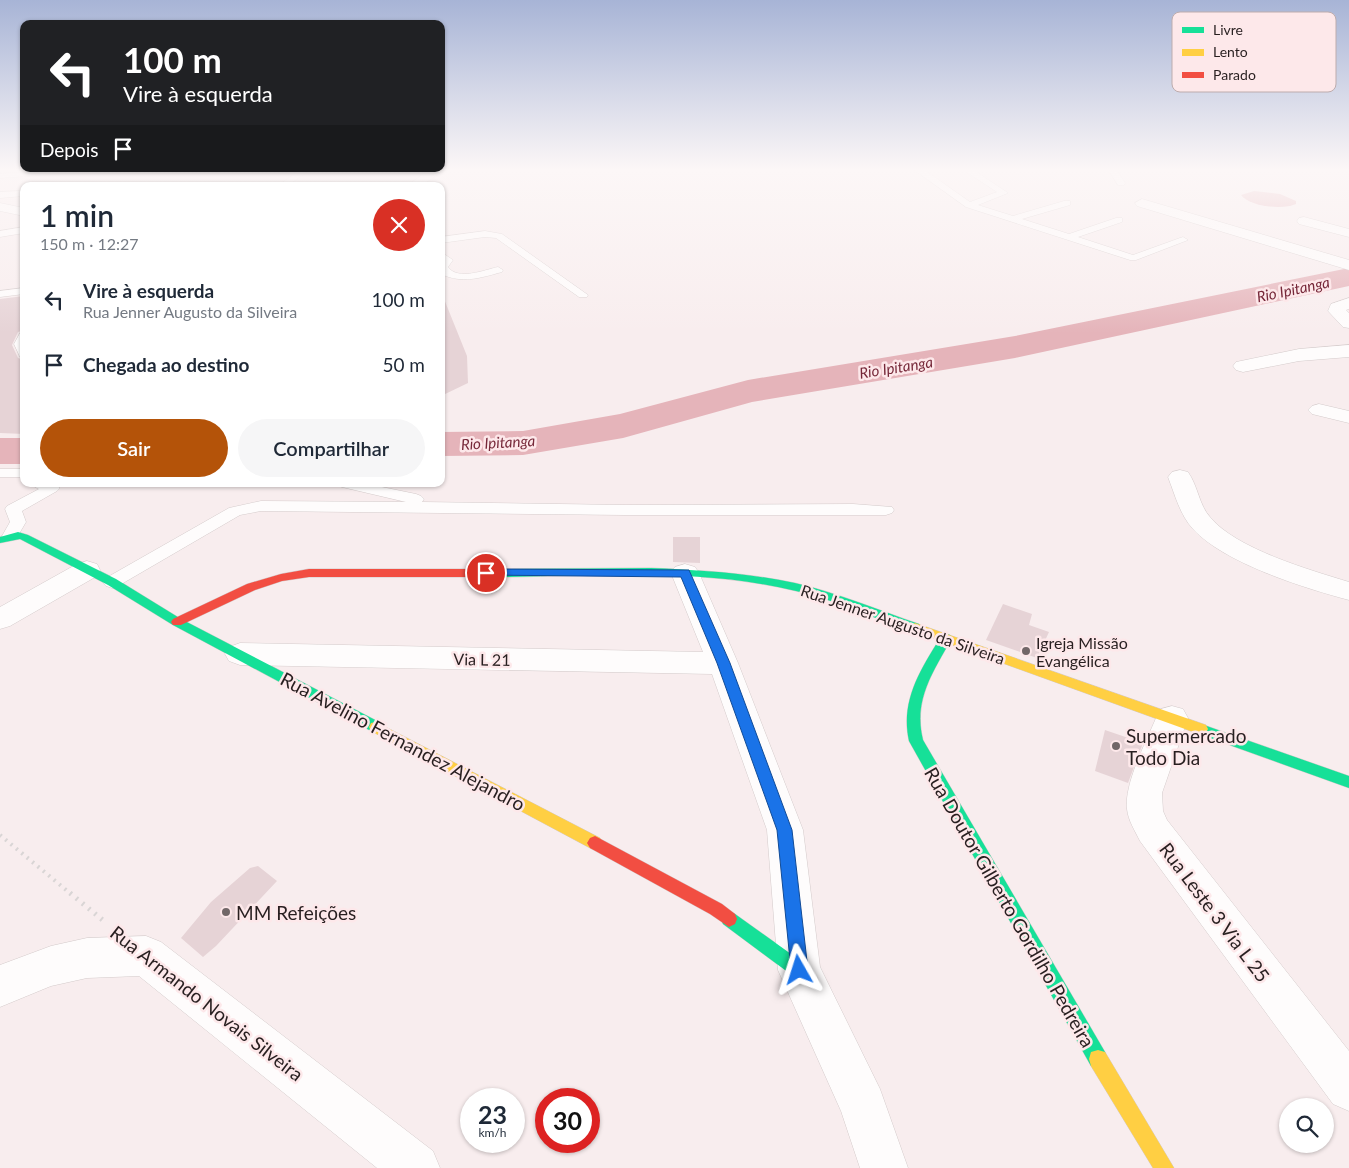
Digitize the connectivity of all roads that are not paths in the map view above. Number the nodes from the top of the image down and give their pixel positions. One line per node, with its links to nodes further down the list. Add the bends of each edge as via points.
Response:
1 (1030, 224): 8 (lane)
2 (1108, 224): 8 (lane)
3 (1210, 224): 11 (street)
4 (1313, 224): 6 (street)
5 (20, 231): 7 (lane)
6 (1349, 233)
7 (0, 234)
8 (1070, 237): 10 (lane, via 1133,258)
9 (445, 239): 16 (lane, via 485,234 499,236)
10 (1183, 240)
11 (1348, 265)
12 (498, 270): 13 (lane, via 463,278)
13 (445, 272)
14 (20, 292): 15 (lane)
15 (0, 294)
16 (583, 295)
17 (1349, 351): 18 (street, via 1299,355)
18 (1243, 366)
19 (1319, 410): 20 (street)
20 (1349, 417)
21 (0, 472): 22 (lane)
22 (20, 473)
23 (1180, 477): 32 (street, via 1200,521 1212,533 1239,549 1301,576)
24 (49, 487): 28 (lane, via 52,488 13,509 18,522)
25 (361, 487): 26 (lane)
26 (438, 506): 27 (lane); 31 (lane, via 246,508 218,520)
27 (886, 510)
28 (5, 538): 29 (street, Rua Avelino Fernandez Alejandro, via 24,537)
29 (87, 570): 31 (street, Rua Avelino Fernandez Alejandro); 33 (street)
30 (685, 573): 34 (street, Rua Jenner Augusto da Silveira, via 309,573 251,588); 35 (street, Rua Jenner Augusto da Silveira, via 796,588); 37 (street, Rua Avelino Fernandez Alejandro)
31 (112, 582): 34 (street, Rua Avelino Fernandez Alejandro)
32 (1349, 591)
33 (0, 619)
34 (177, 622): 36 (street, Rua Avelino Fernandez Alejandro)
35 (946, 638): 38 (street, Rua Jenner Augusto da Silveira); 45 (street, Rua Doutor Gilberto Gordilho Pedreira, via 911,716 912,731 919,749)
36 (240, 654): 37 (street, Via L 21); 40 (street, Rua Avelino Fernandez Alejandro, via 716,909)
37 (724, 663): 40 (street, Rua Avelino Fernandez Alejandro, via 785,830)
38 (1172, 718): 39 (street, Rua Jenner Augusto da Silveira); 42 (street, Rua Leste 3 Via L 25, via 1144,792 1145,811 1153,830)
39 (1349, 782)
40 (799, 970): 44 (street, Rua Avelino Fernandez Alejandro, via 864,1106)
41 (0, 986): 43 (street, Rua Armando Novais Silveira, via 51,966 87,958 146,956)
42 (1349, 1088)
43 (416, 1168)
44 (884, 1168)
45 (1164, 1168)

